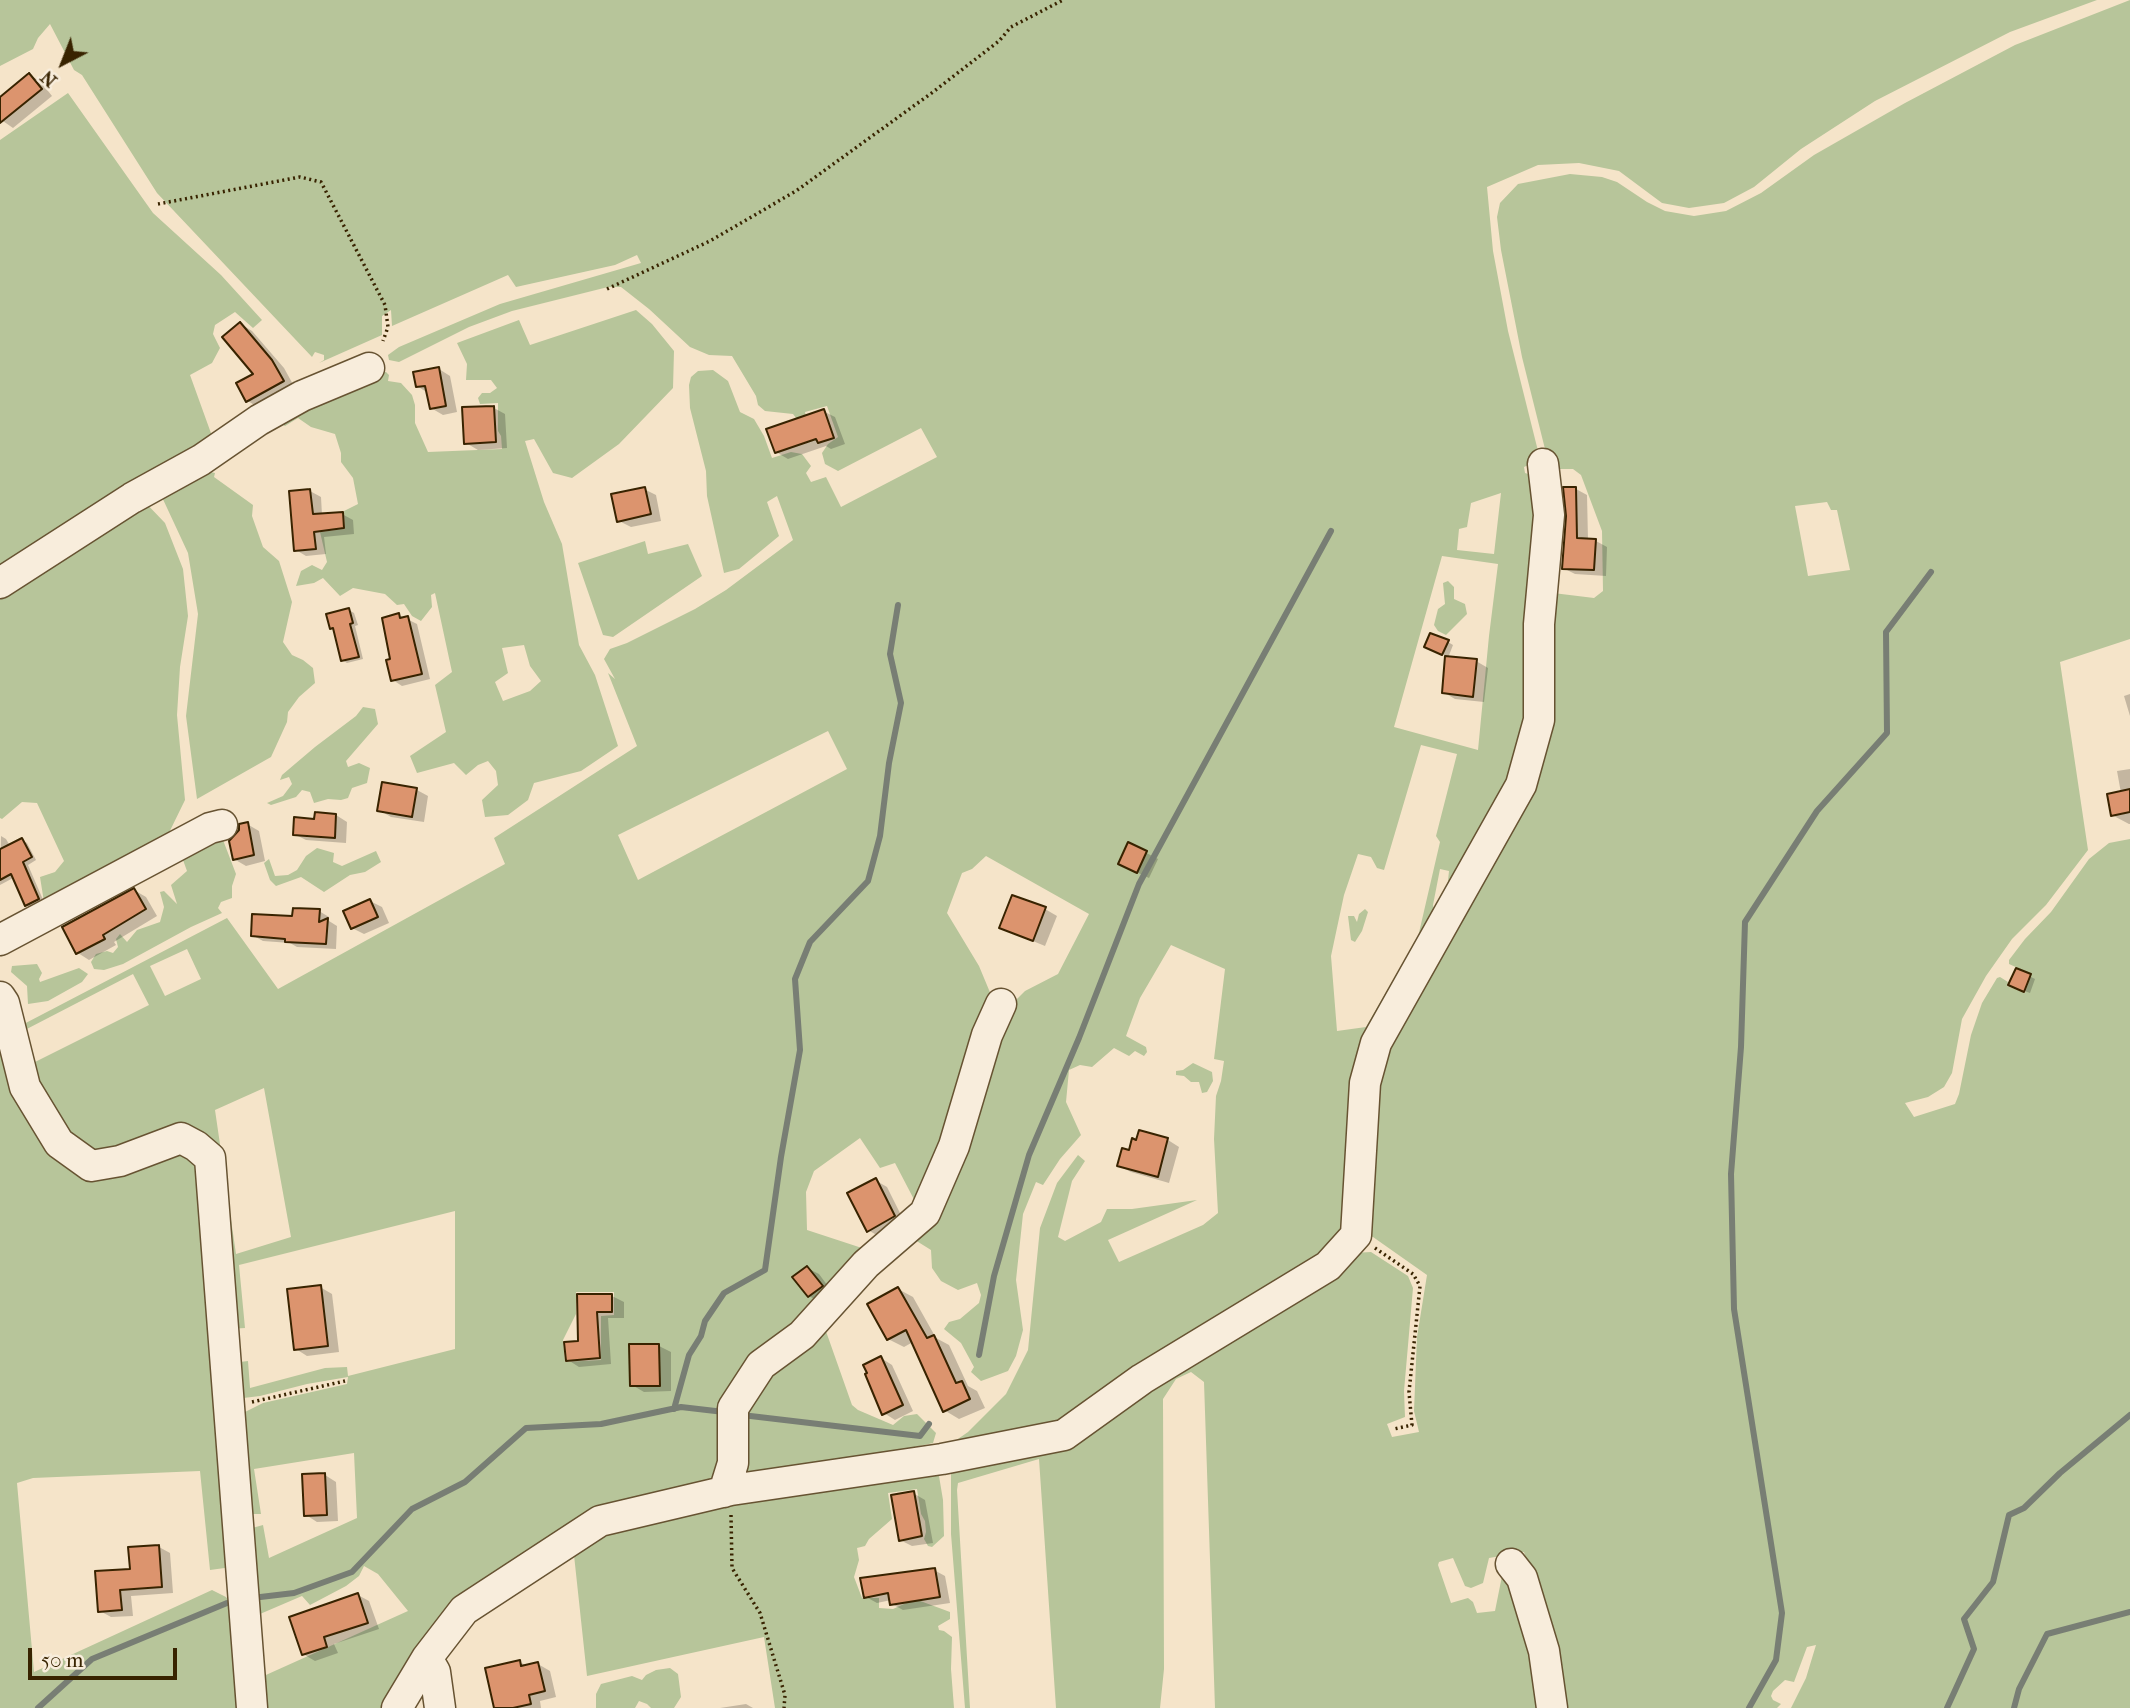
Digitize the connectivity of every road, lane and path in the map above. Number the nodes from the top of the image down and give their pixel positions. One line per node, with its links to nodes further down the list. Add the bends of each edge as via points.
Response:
1 (1063, 0): 3 (path, via 1011,27 933,92 796,191 710,241)
2 (158, 204): 4 (path, via 300,177 321,182 385,305 388,327)
3 (607, 289)
4 (383, 341)
5 (369, 369): 7 (street, via 302,396 259,420)
6 (1543, 464): 12 (street, via 1549,515 1539,624 1539,720 1521,785 1376,1043 1366,1083)
7 (0, 583)
8 (222, 825): 9 (street)
9 (0, 940)
10 (0, 997): 14 (street, via 25,1087 59,1143 91,1166 120,1161 181,1138 210,1158)
11 (1001, 1004): 16 (street, via 987,1035 954,1146 925,1213 866,1264 802,1335 761,1365 733,1408)
12 (1356, 1235): 15 (path, via 1413,1274 1420,1286 1409,1392 1412,1425); 16 (street, via 1328,1266 1142,1379 1063,1435 942,1459)
13 (345, 1381): 14 (path)
14 (229, 1408): 19 (street)
15 (1394, 1429)
16 (728, 1491): 18 (street, via 600,1521 464,1610); 22 (path, via 732,1568 760,1613 785,1695)
17 (1511, 1564): 23 (street, via 1522,1578 1544,1651)
18 (427, 1658): 20 (street); 21 (street, via 435,1672)
19 (252, 1708)
20 (397, 1708)
21 (440, 1708)
22 (784, 1708)
23 (1552, 1708)

